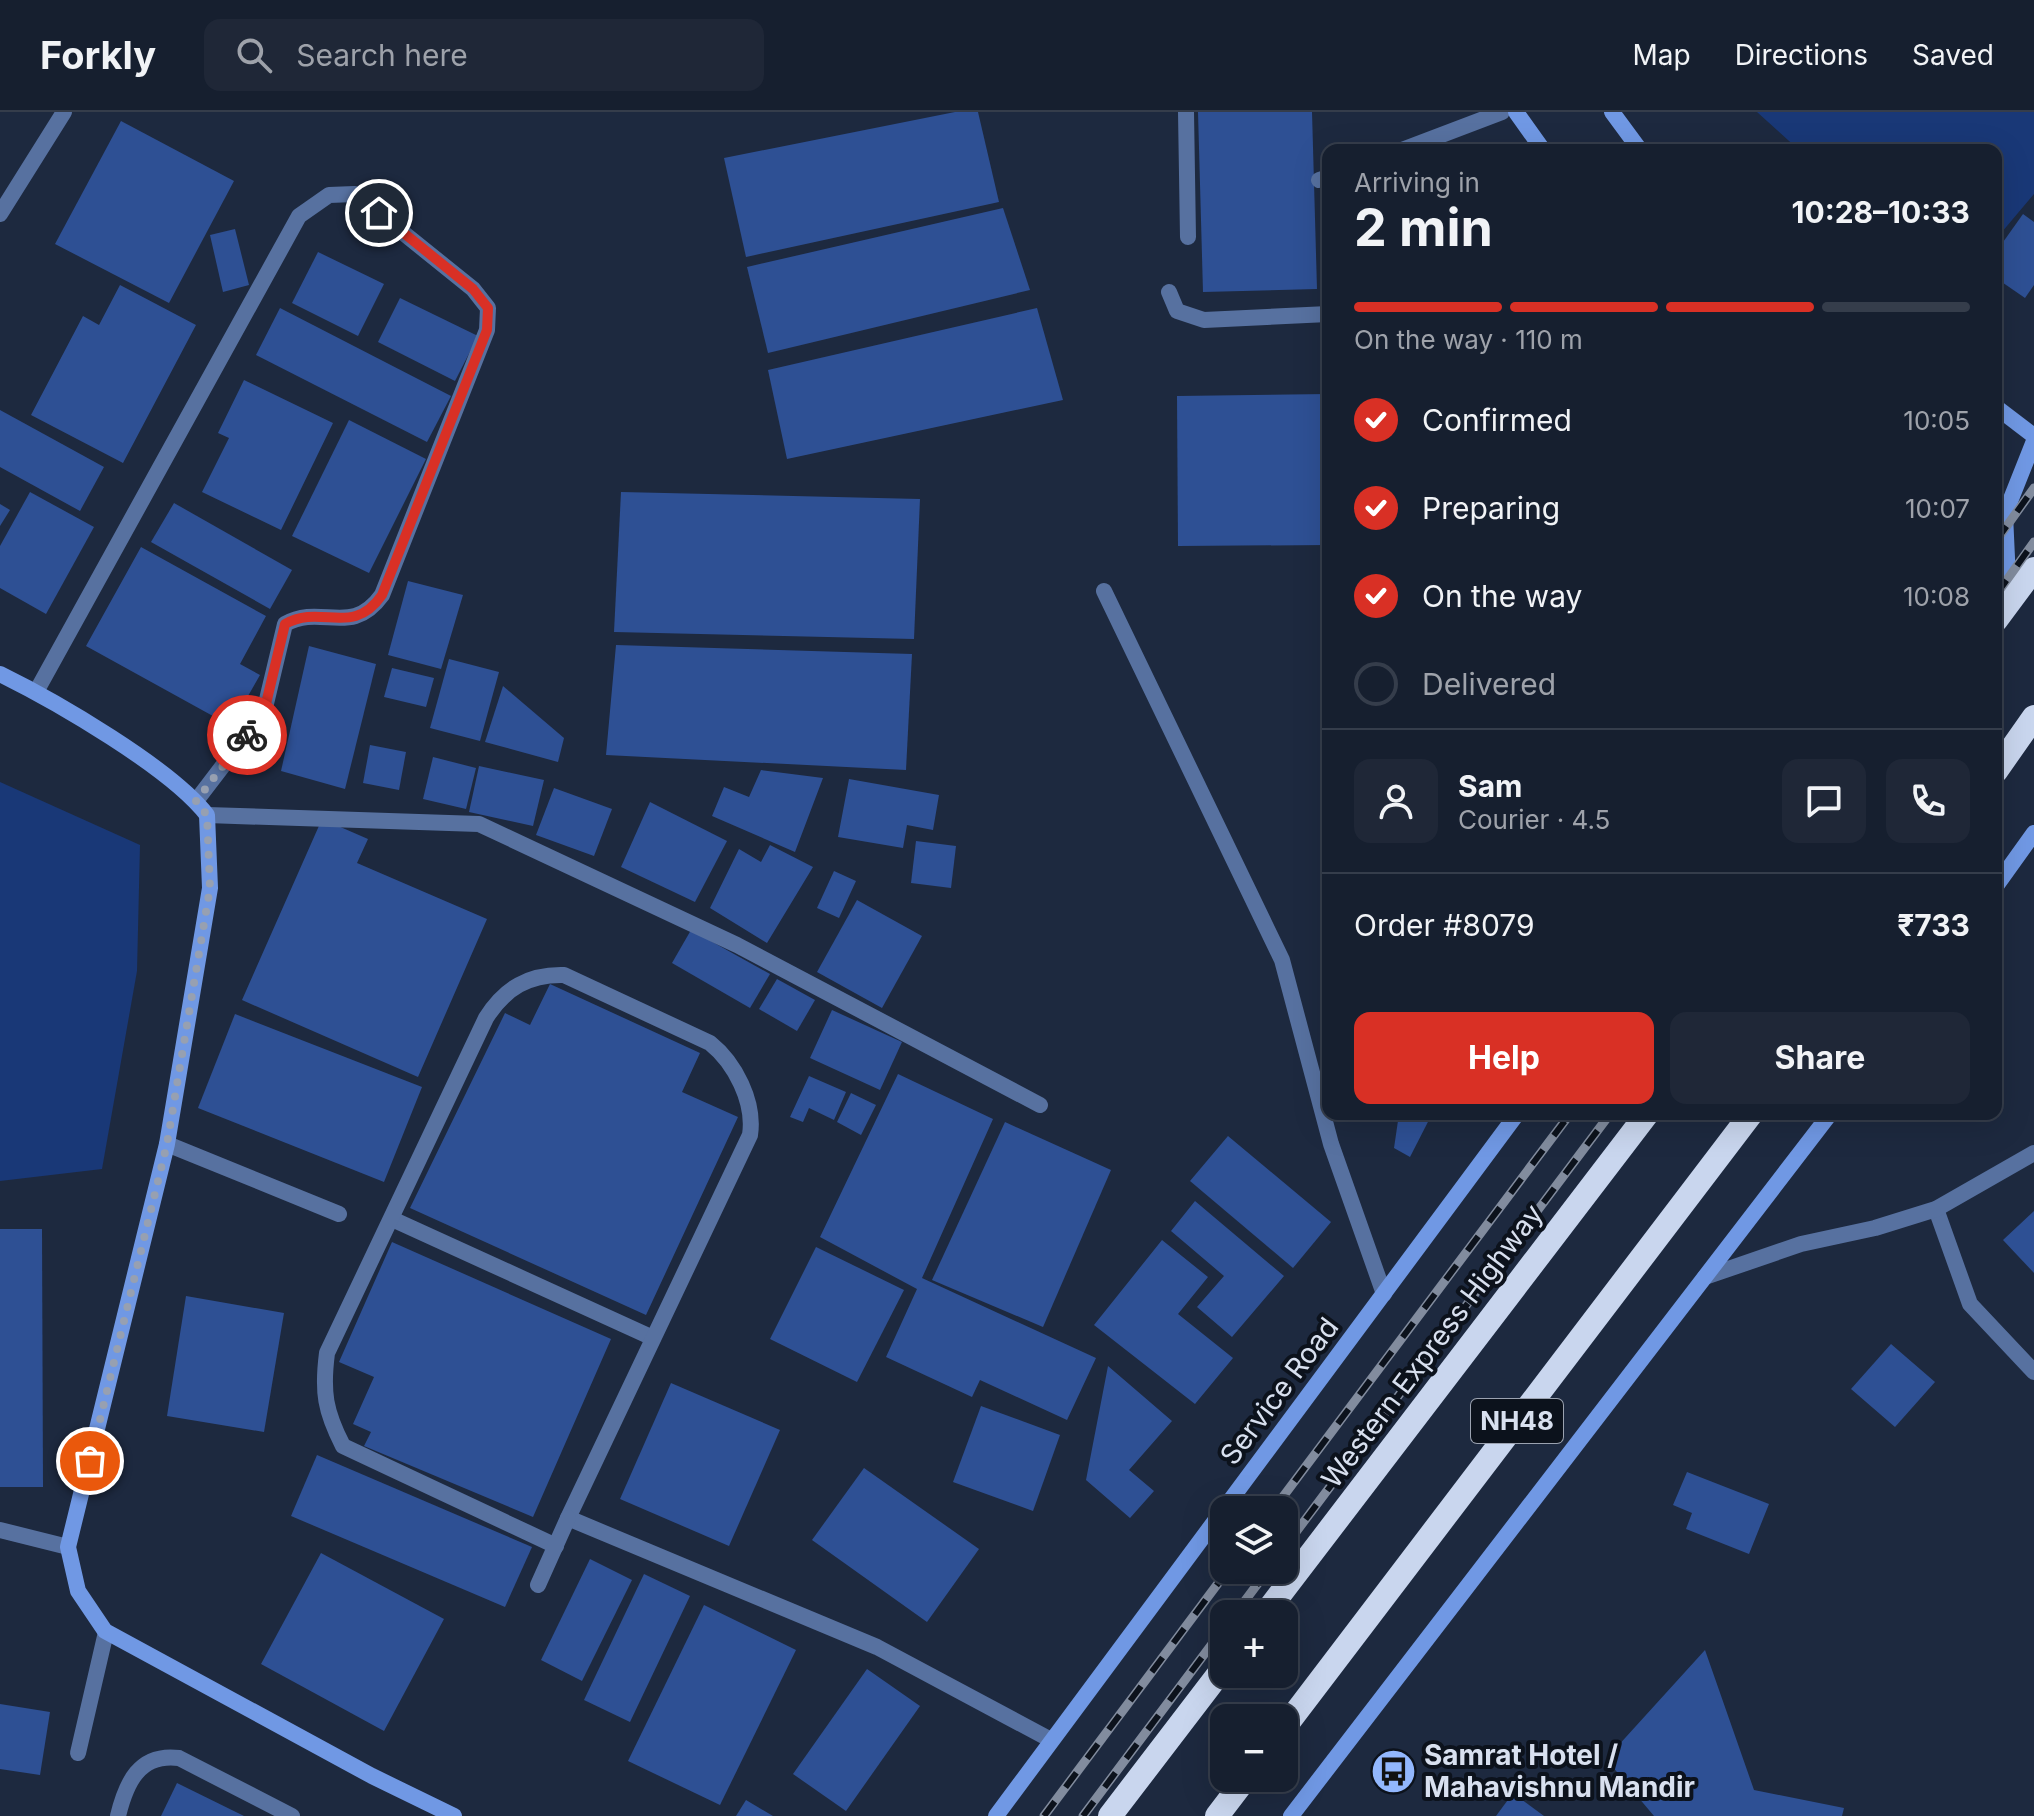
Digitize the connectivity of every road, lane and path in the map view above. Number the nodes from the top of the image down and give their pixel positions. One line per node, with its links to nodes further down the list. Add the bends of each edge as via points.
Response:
1 (64, 112): 9 (street)
2 (1186, 112): 10 (street)
3 (1502, 112): 6 (street)
4 (1516, 112): 7 (main road)
5 (1612, 112): 8 (main road)
6 (1418, 144)
7 (1539, 144)
8 (1636, 144)
9 (0, 214)
10 (1188, 237)
11 (1169, 292): 12 (street, via 1177,311 1204,320)
12 (1322, 314)
13 (2002, 412): 14 (main road)
14 (2034, 439): 15 (main road)
15 (2002, 508)
16 (2034, 569): 18 (highway)
17 (1104, 591): 28 (street, via 1282,960)
18 (2002, 611)
19 (0, 674): 20 (main road)
20 (36, 692): 23 (main road); 23 (street, via 299,216 329,195 355,194 473,289 488,308 487,330 382,595 370,613 350,618 299,616 285,624 264,712)
21 (2034, 717): 22 (highway)
22 (2002, 762)
23 (196, 801): 24 (main road)
24 (207, 815): 27 (street, via 479,824 737,945); 34 (main road, via 210,888)
25 (2034, 833): 26 (main road)
26 (2002, 878)
27 (1040, 1105)
28 (1322, 1110)
29 (1325, 1120): 40 (street)
30 (1513, 1120): 40 (main road, Service Road)
31 (1642, 1120): 48 (highway, Western Express Highway / NH48)
32 (1746, 1120): 51 (highway, NH48)
33 (1825, 1120): 39 (main road)
34 (167, 1144): 37 (street); 46 (main road)
35 (2034, 1153): 36 (street)
36 (1936, 1209): 39 (street, via 1801,1244); 42 (street, via 1970,1304)
37 (339, 1214)
38 (392, 1219): 41 (street); 41 (street, via 497,1001 523,980 564,975 710,1043 722,1053 749,1101 750,1135); 45 (street, via 327,1353 323,1385 329,1418 343,1446)
39 (1705, 1277): 62 (main road)
40 (1384, 1294): 52 (main road, Service Road)
41 (653, 1338): 43 (street)
42 (2034, 1372)
43 (568, 1518): 45 (street); 52 (street, via 877,1647)
44 (0, 1530): 46 (street)
45 (556, 1546): 47 (street)
46 (68, 1547): 49 (main road, via 78,1591)
47 (538, 1585)
48 (1276, 1600)
49 (106, 1632): 53 (street); 55 (main road)
50 (1210, 1685): 60 (highway)
51 (1298, 1710)
52 (1051, 1740): 59 (main road, Service Road)
53 (78, 1753)
54 (1235, 1792): 61 (highway)
55 (427, 1810): 58 (main road)
56 (118, 1816): 57 (street, via 127,1782 141,1767 167,1757 179,1758)
57 (292, 1816)
58 (454, 1816)
59 (996, 1816)
60 (1110, 1816)
61 (1217, 1816)
62 (1291, 1816)

